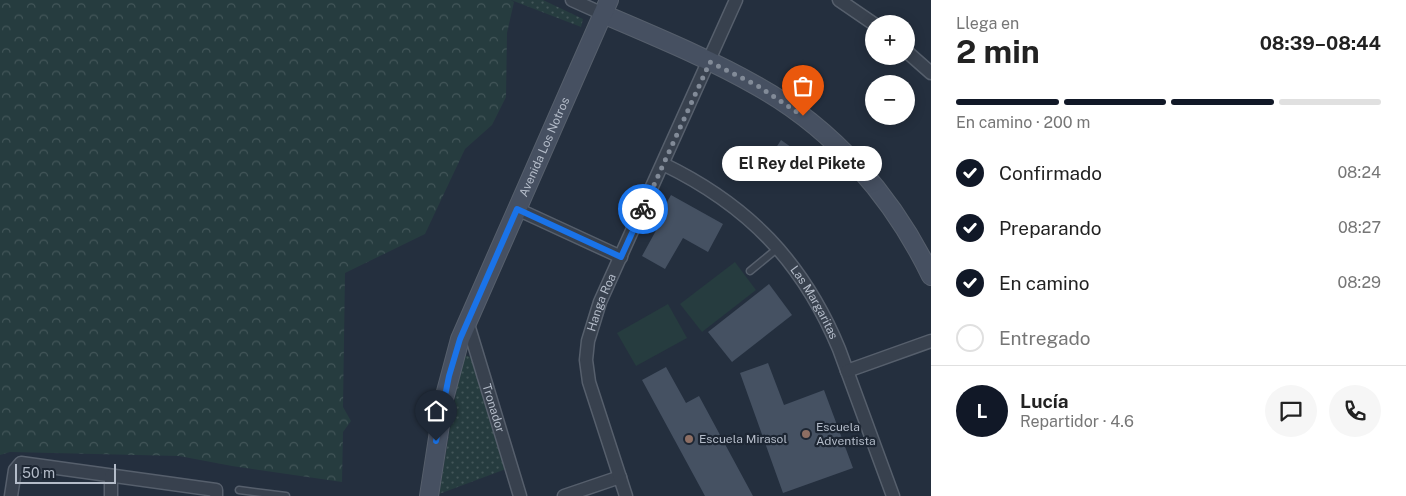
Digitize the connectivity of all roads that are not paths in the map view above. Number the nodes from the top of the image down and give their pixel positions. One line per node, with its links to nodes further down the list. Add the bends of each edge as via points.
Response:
1 (572, 0): 4 (street)
2 (736, 0): 7 (street, Hanga Roa)
3 (839, 0): 5 (street)
4 (606, 7): 7 (main road); 10 (main road, Avenida Los Notros)
5 (865, 18)
6 (915, 59): 8 (street)
7 (710, 62): 9 (street, Hanga Roa); 14 (main road, via 781,100 844,151 895,213)
8 (931, 73)
9 (663, 164): 11 (street, Las Margaritas, via 726,200); 12 (street, Hanga Roa)
10 (517, 209): 12 (street); 15 (main road, Avenida Los Notros)
11 (778, 247): 13 (lane); 17 (street, Las Margaritas, via 819,306)
12 (621, 257): 19 (street, Hanga Roa, via 600,302 588,341 586,360 589,382)
13 (750, 271)
14 (931, 276)
15 (468, 321): 25 (main road, Avenida Los Notros, via 447,384); 26 (street, Tronador)
16 (931, 341): 17 (street)
17 (847, 371): 29 (street, Las Margaritas)
18 (111, 476): 21 (street); 22 (street, via 21,463 14,470); 23 (street)
19 (620, 477): 27 (street); 28 (street, Hanga Roa)
20 (239, 490): 24 (lane)
21 (216, 493)
22 (11, 496)
23 (110, 496)
24 (286, 496)
25 (429, 496)
26 (520, 496)
27 (564, 496)
28 (626, 496)
29 (893, 496)

